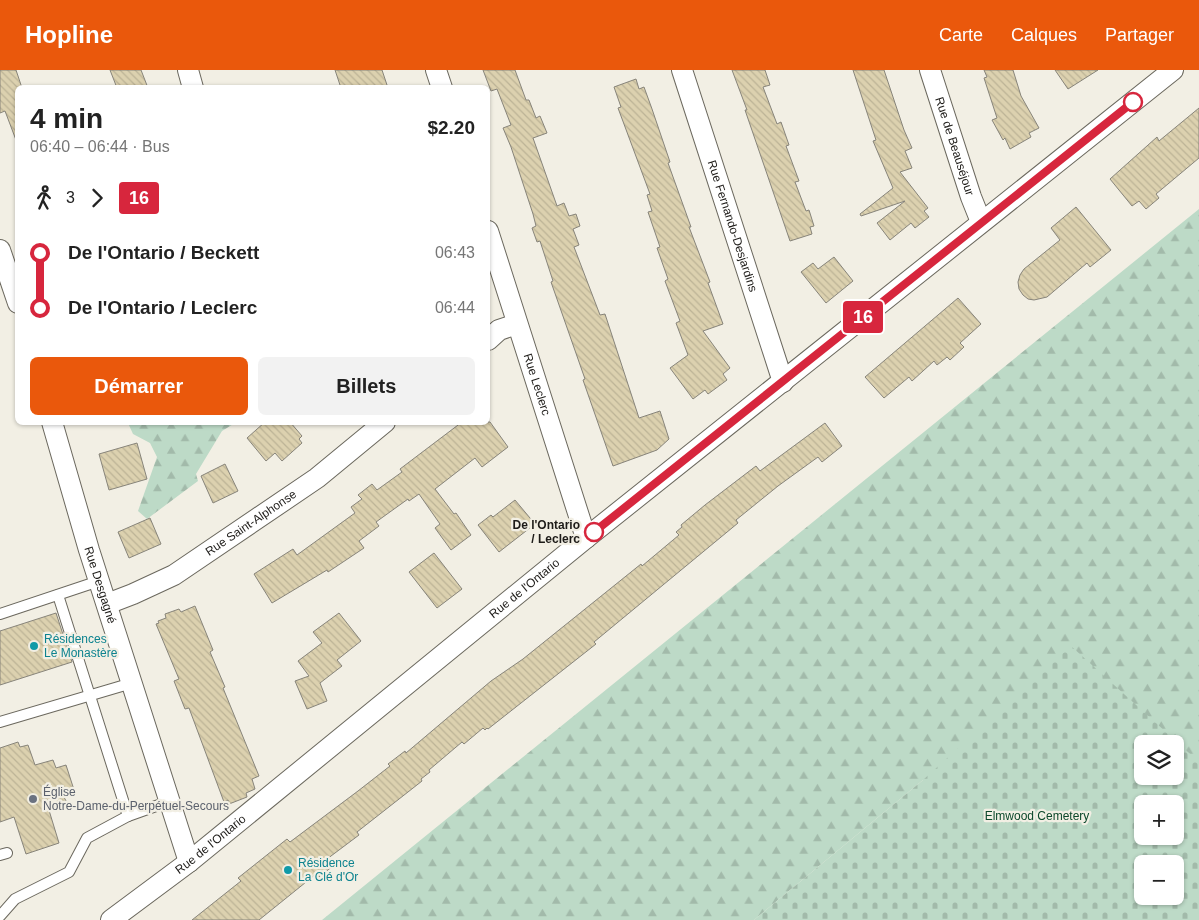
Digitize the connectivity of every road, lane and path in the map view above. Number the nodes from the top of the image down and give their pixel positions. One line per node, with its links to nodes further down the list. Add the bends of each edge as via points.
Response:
1 (188, 70): 6 (street)
2 (436, 70): 7 (street)
3 (682, 70): 14 (street, Rue Fernando-Desjardins)
4 (930, 70): 8 (street, Rue de Beauséjour)
5 (1173, 70): 8 (street, Rue de l'Ontario)
6 (192, 85)
7 (441, 85)
8 (982, 222): 14 (street, Rue de l'Ontario)
9 (490, 237): 12 (street, Rue Leclerc)
10 (0, 250): 11 (street)
11 (15, 294)
12 (517, 324): 13 (street, via 499,330); 17 (street, Rue Leclerc)
13 (490, 338)
14 (783, 382): 17 (street, Rue de l'Ontario)
15 (53, 425): 18 (street, Rue Desgagné)
16 (381, 425): 20 (street, Rue Saint-Alphonse, via 316,478 174,575)
17 (586, 538): 27 (street, Rue de l'Ontario)
18 (99, 581): 19 (lane); 20 (street, Rue Desgagné)
19 (58, 594): 21 (lane); 23 (lane)
20 (106, 604): 22 (street, Rue Desgagné)
21 (0, 614)
22 (132, 683): 23 (lane); 25 (street, Rue Desgagné)
23 (91, 695): 24 (lane); 26 (lane)
24 (0, 722)
25 (170, 801): 26 (lane); 27 (street, Rue Desgagné)
26 (128, 816): 28 (lane, via 87,838 69,872 16,899)
27 (189, 862): 29 (street, Rue de l'Ontario)
28 (0, 916)
29 (111, 920)

